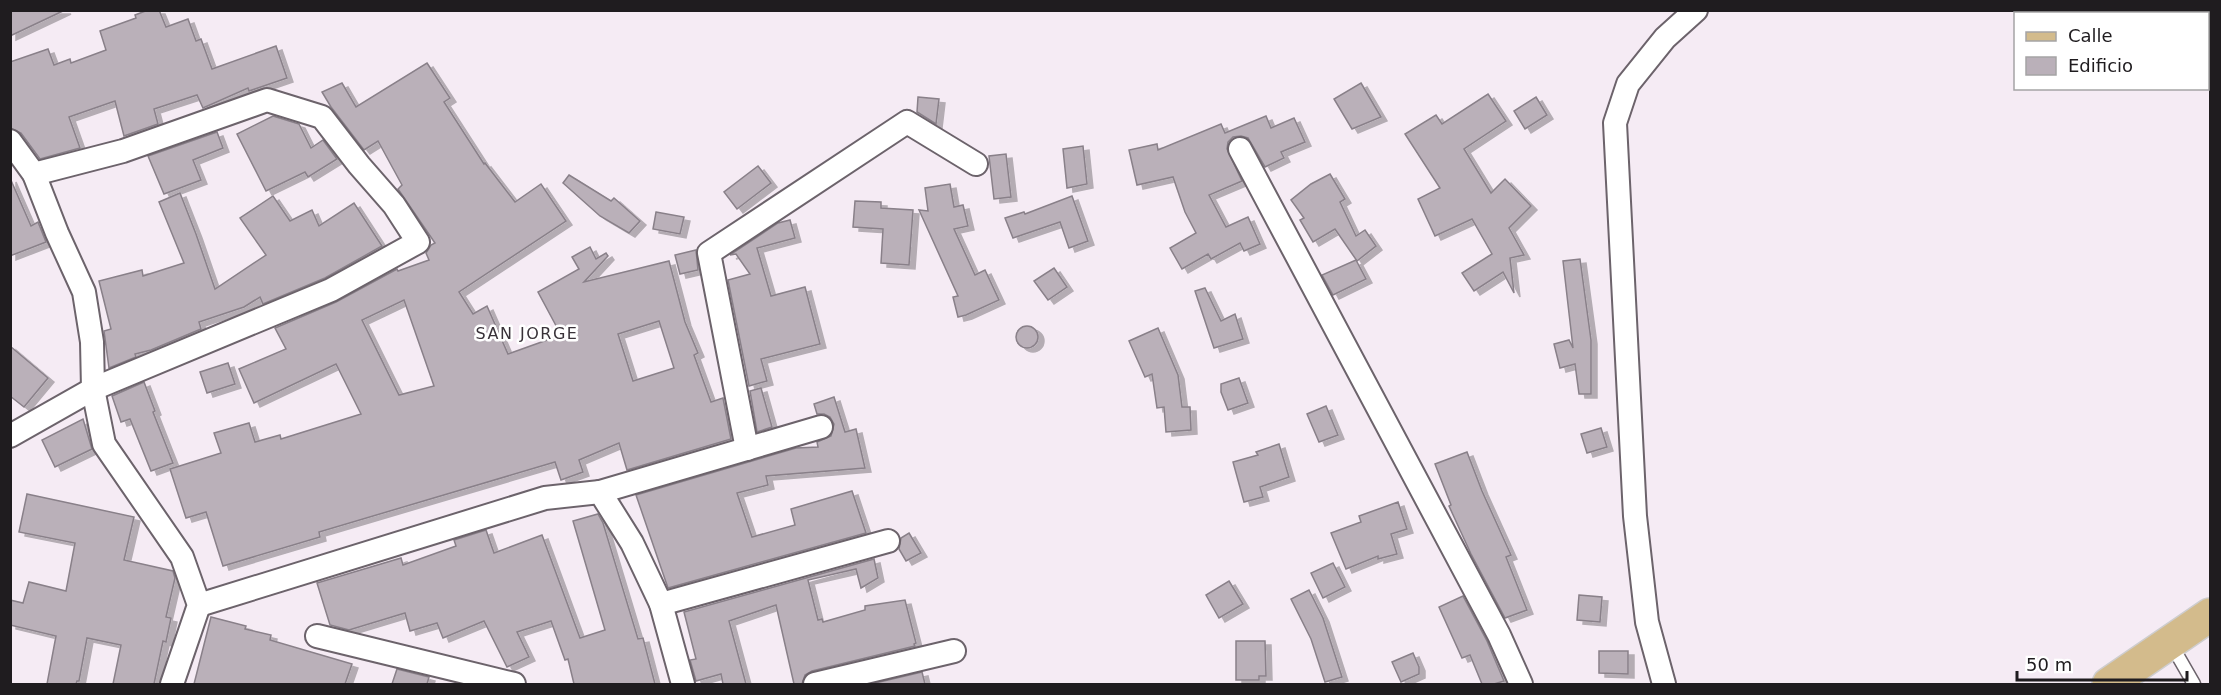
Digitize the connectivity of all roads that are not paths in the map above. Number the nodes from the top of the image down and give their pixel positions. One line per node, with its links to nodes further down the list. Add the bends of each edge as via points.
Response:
1 (1696, 10): 23 (street, via 1665,38 1628,84 1615,123 1635,516 1647,622)
2 (10, 141): 5 (street)
3 (1240, 149): 22 (street)
4 (976, 164): 9 (street, via 907,122 709,253)
5 (34, 174): 6 (street, via 84,292 92,342); 6 (street, via 123,151 267,100 322,117 394,205 418,242 331,290)
6 (93, 389): 8 (street); 13 (street, via 104,444 182,557)
7 (821, 427): 9 (street)
8 (10, 436)
9 (747, 449): 10 (street)
10 (600, 492): 12 (street, via 632,543); 13 (street, via 545,498)
11 (888, 541): 12 (street)
12 (661, 604): 20 (street)
13 (199, 605): 18 (street)
14 (2211, 615): 16 (main road)
15 (317, 636): 19 (street)
16 (2170, 643): 24 (main road); 25 (lane)
17 (954, 651): 21 (street)
18 (172, 684)
19 (514, 684)
20 (683, 684)
21 (815, 684)
22 (1521, 684)
23 (1664, 684)
24 (2109, 684)
25 (2194, 684)

